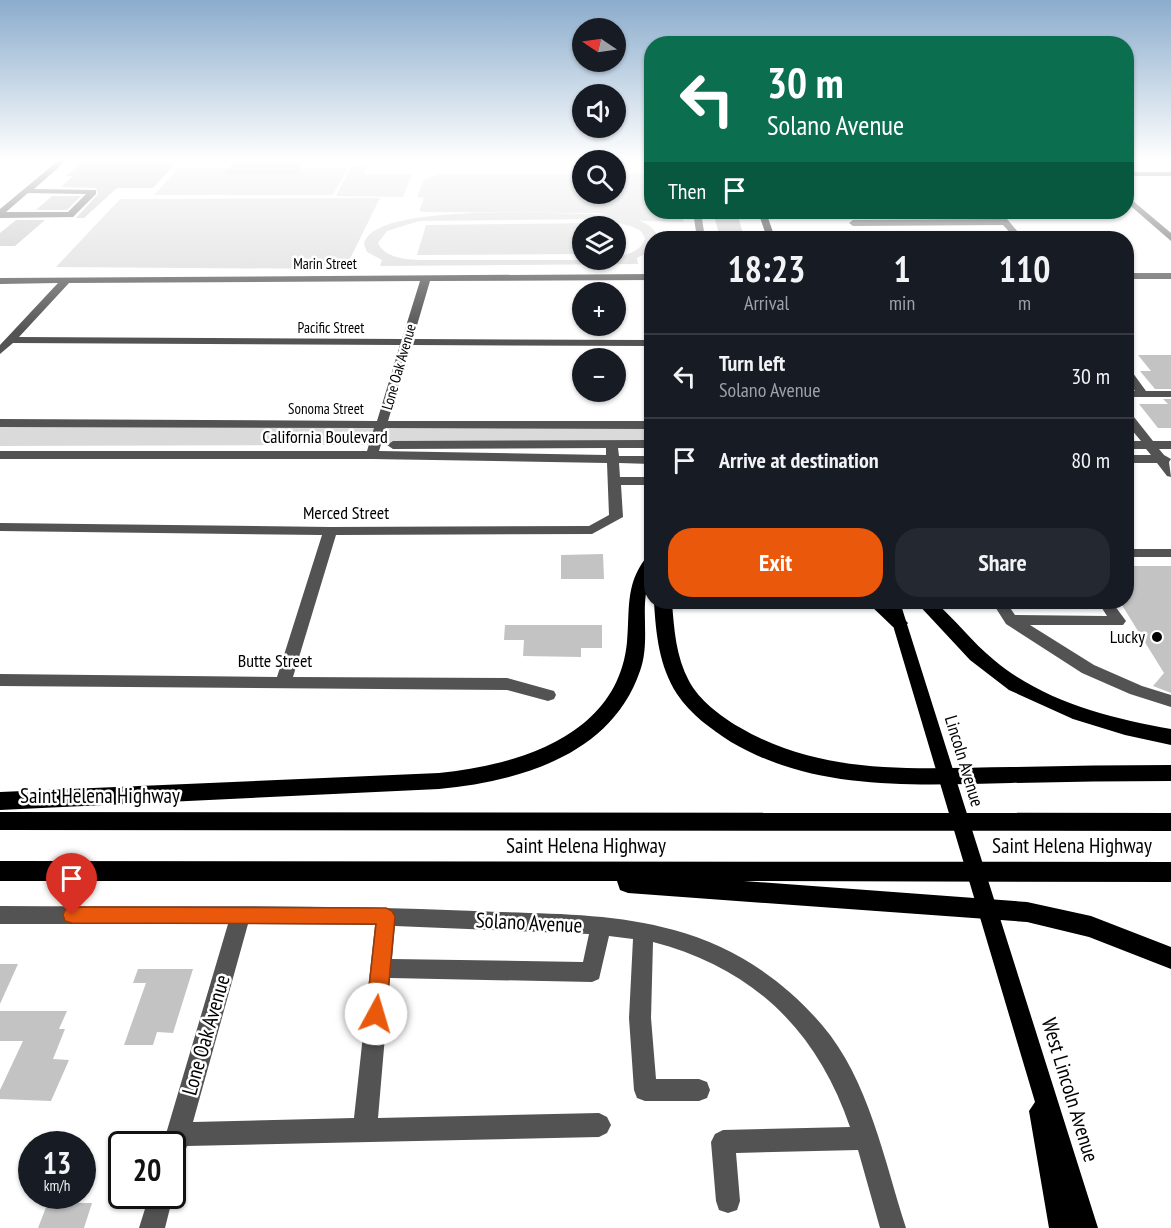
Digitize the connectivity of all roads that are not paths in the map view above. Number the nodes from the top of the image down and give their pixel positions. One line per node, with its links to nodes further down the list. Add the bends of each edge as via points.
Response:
1 (1148, 217): 6 (street)
2 (1003, 219): 3 (street)
3 (1006, 222): 4 (street); 5 (street)
4 (853, 223)
5 (1013, 231)
6 (1171, 238)
7 (1134, 276): 8 (street)
8 (1171, 276)
9 (644, 277): 10 (street, Marin Street)
10 (426, 278): 11 (street, Marin Street); 15 (street, Lone Oak Avenue)
11 (67, 280): 12 (street, Marin Street); 13 (street)
12 (0, 281)
13 (10, 340): 15 (street, Pacific Street); 16 (street)
14 (644, 343): 15 (street, Pacific Street)
15 (406, 344): 22 (street, Lone Oak Avenue)
16 (0, 351)
17 (1134, 382): 19 (street)
18 (1134, 394): 19 (street)
19 (1143, 394): 20 (street)
20 (1171, 394)
21 (0, 423): 22 (street, Sonoma Street)
22 (383, 424): 23 (street, Sonoma Street); 31 (street, Lone Oak Avenue)
23 (644, 425)
24 (1134, 425): 28 (street)
25 (612, 444): 26 (street, California Boulevard); 31 (street, California Boulevard); 35 (street, Merced Street)
26 (644, 444)
27 (1134, 445): 28 (street)
28 (1149, 445): 29 (street); 34 (street)
29 (1171, 445)
30 (0, 446): 31 (street, California Boulevard)
31 (374, 450): 32 (street, California Boulevard); 35 (street, California Boulevard)
32 (0, 455)
33 (1134, 459): 34 (street)
34 (1166, 459): 37 (street)
35 (614, 460): 36 (street, California Boulevard); 38 (street, Merced Street)
36 (644, 460)
37 (1171, 472)
38 (615, 481): 39 (street); 41 (street, Merced Street, via 616,517 592,530)
39 (644, 481)
40 (0, 527): 41 (street, Merced Street)
41 (330, 531): 54 (street)
42 (1134, 553): 43 (street)
43 (1171, 553)
44 (644, 570): 59 (highway, via 636,597 636,644 630,679 612,710 578,738 540,760 492,775 439,781)
45 (663, 609): 58 (highway, via 666,648 679,682 704,714 743,741 785,759 833,771 884,776)
46 (884, 609): 52 (highway)
47 (895, 609): 52 (main road, Lincoln Avenue)
48 (931, 609): 57 (highway, via 996,672 1041,699 1090,718)
49 (1004, 609): 51 (street)
50 (1110, 609): 51 (street, via 1118,621)
51 (1011, 620): 56 (street, via 1088,669)
52 (900, 622): 71 (main road, Lincoln Avenue)
53 (0, 680): 54 (street, Butte Street)
54 (284, 681): 55 (street, Butte Street, via 507,684)
55 (548, 694)
56 (1171, 701)
57 (1171, 737)
58 (1171, 773)
59 (0, 801)
60 (0, 821): 61 (highway, Saint Helena Highway)
61 (1171, 822)
62 (0, 871): 63 (highway, Saint Helena Highway)
63 (338, 871): 64 (highway, Saint Helena Highway); 70 (highway, via 611,881 1016,911 1091,927)
64 (1171, 872)
65 (0, 915): 66 (street, Solano Avenue)
66 (240, 916): 67 (street, Solano Avenue); 77 (street, Lone Oak Avenue)
67 (386, 916): 68 (street, Solano Avenue); 72 (street)
68 (600, 927): 69 (street, Solano Avenue); 72 (street, via 592,972)
69 (643, 933): 74 (street, via 640,1018 645,1090); 78 (street, Solano Avenue, via 674,938 724,957 773,992 816,1034 850,1092)
70 (1171, 958)
71 (1006, 967): 73 (main road, West Lincoln Avenue)
72 (381, 968): 76 (street)
73 (1029, 1043): 81 (main road, West Lincoln Avenue); 85 (main road)
74 (699, 1090)
75 (600, 1125): 76 (street)
76 (365, 1130): 79 (street)
77 (179, 1131)
78 (864, 1138): 80 (street, via 723,1142); 84 (street, Solano Avenue)
79 (186, 1144)
80 (728, 1201)
81 (1077, 1201): 86 (main road, West Lincoln Avenue); 87 (main road)
82 (157, 1209): 83 (street)
83 (152, 1228)
84 (893, 1228)
85 (1062, 1228)
86 (1085, 1228)
87 (1091, 1228)

